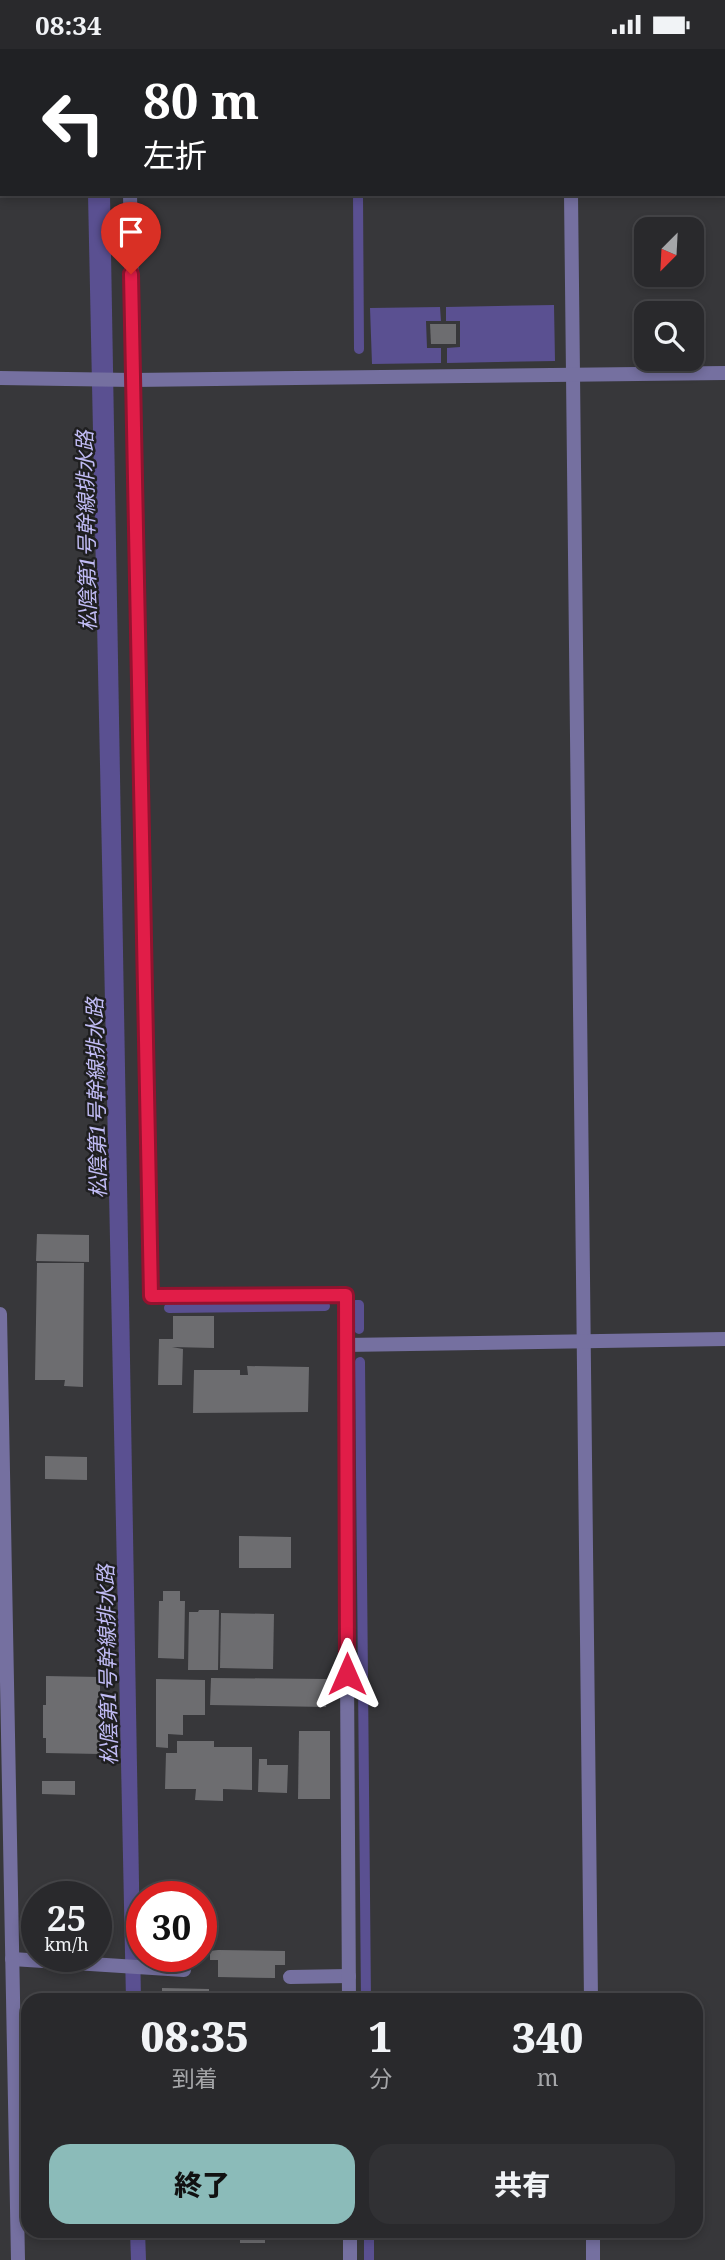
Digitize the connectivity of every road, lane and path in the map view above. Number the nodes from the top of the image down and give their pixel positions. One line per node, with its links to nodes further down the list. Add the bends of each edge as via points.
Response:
1 (130, 196): 6 (street)
2 (571, 196): 4 (street)
3 (725, 373): 4 (street)
4 (574, 375): 6 (street); 9 (street)
5 (0, 378): 6 (street)
6 (133, 380): 10 (street, via 151,1296 346,1295)
7 (0, 1314): 11 (street)
8 (725, 1339): 9 (street)
9 (584, 1341): 10 (street); 16 (street)
10 (345, 1345): 13 (street)
11 (12, 1959): 12 (street); 17 (street)
12 (126, 1966)
13 (348, 1976): 14 (street); 15 (street)
14 (290, 1977)
15 (349, 1993)
16 (591, 1993)
17 (21, 2124)
18 (21, 2172): 21 (street)
19 (350, 2238): 22 (street)
20 (593, 2238): 23 (street)
21 (18, 2260)
22 (350, 2260)
23 (593, 2260)

